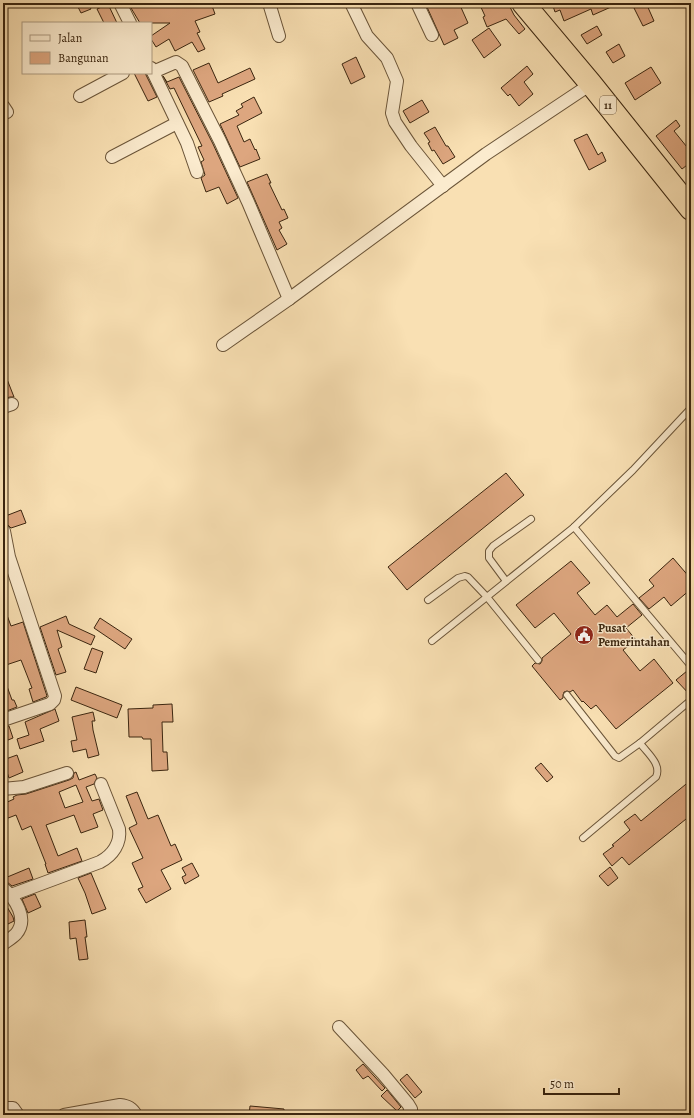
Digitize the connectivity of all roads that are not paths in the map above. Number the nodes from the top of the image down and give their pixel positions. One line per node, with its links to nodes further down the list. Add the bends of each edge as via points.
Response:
1 (120, 3): 6 (street)
2 (269, 3): 8 (street)
3 (351, 3): 16 (street, via 367,36 387,58 397,81 392,113 395,122)
4 (417, 3): 7 (street)
5 (523, 3): 11 (highway, 11)
6 (130, 22)
7 (432, 35)
8 (279, 36)
9 (152, 70): 13 (street); 18 (street, via 176,62 182,66 236,175)
10 (121, 74): 12 (street)
11 (591, 84): 16 (street); 17 (highway, 11)
12 (80, 96)
13 (178, 123): 14 (street); 15 (street)
14 (112, 157)
15 (197, 172)
16 (443, 186): 18 (street)
17 (691, 209)
18 (289, 300): 19 (street)
19 (223, 345)
20 (691, 408): 22 (lane, via 633,470)
21 (531, 518): 24 (lane, via 489,551 489,558)
22 (574, 527): 24 (lane); 29 (lane)
23 (3, 530): 32 (street, via 9,557 55,696 50,704)
24 (506, 581): 25 (lane)
25 (487, 597): 26 (lane, via 465,576 458,578); 27 (lane); 28 (lane)
26 (428, 600)
27 (432, 641)
28 (538, 660)
29 (691, 666)
30 (567, 695): 33 (lane, via 617,757 622,757)
31 (691, 700): 33 (lane)
32 (3, 720)
33 (640, 743): 37 (lane, via 658,766 656,777)
34 (67, 773): 36 (street, via 24,787)
35 (101, 784): 38 (street, via 119,829 120,836 112,853 100,862)
36 (3, 789)
37 (583, 838)
38 (7, 892): 39 (street, via 16,903 20,926)
39 (3, 944)
40 (339, 1027): 45 (street, via 412,1109)
41 (3, 1108): 42 (street, via 12,1108)
42 (18, 1115)
43 (64, 1115): 44 (street, via 120,1105 128,1106)
44 (136, 1115)
45 (408, 1115)

